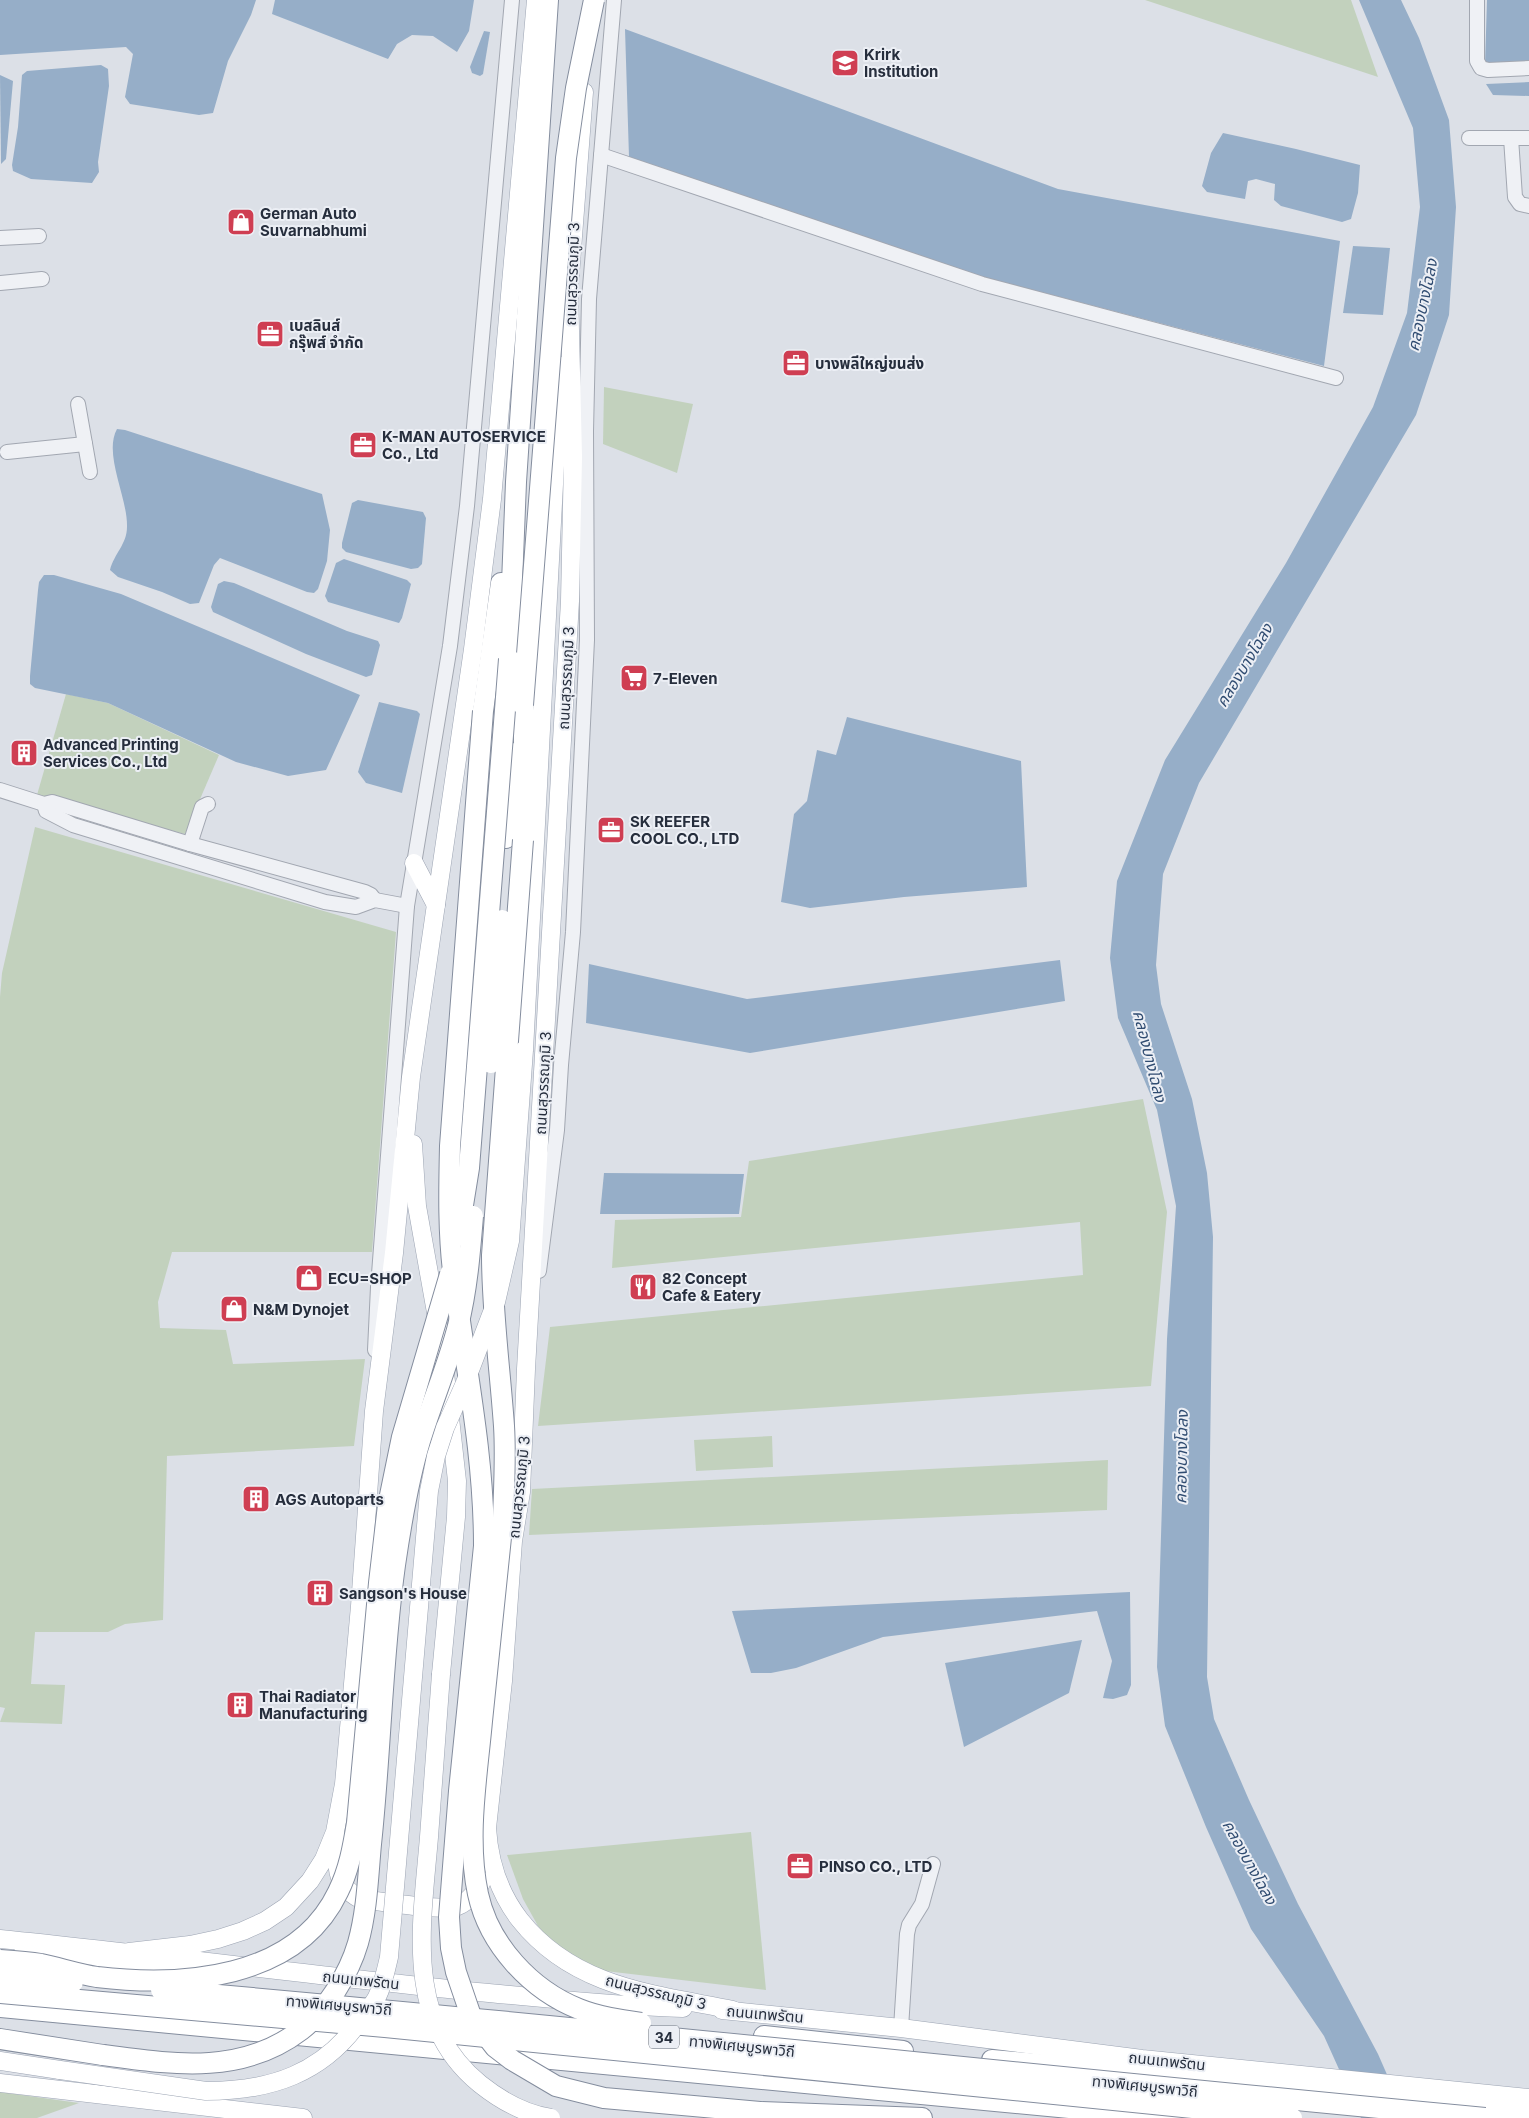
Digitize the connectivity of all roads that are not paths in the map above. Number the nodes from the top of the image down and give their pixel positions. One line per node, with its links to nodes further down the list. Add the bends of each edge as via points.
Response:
1 (512, 0): 29 (street, via 467,506 450,646)
2 (536, 0): 31 (main road, via 492,499 474,649)
3 (548, 0): 23 (highway)
4 (592, 0): 17 (main road, ถนนสุวรรณภูมิ 3); 24 (highway, bridge, via 566,158)
5 (614, 0): 11 (street)
6 (1477, 0): 7 (street, via 1477,61 1481,68)
7 (1529, 68)
8 (1468, 138): 9 (street)
9 (1511, 138): 10 (street); 12 (street, via 1515,196 1520,204)
10 (1529, 138)
11 (601, 155): 18 (street, via 982,284); 34 (street, via 589,300 587,640 573,932 557,1130)
12 (1529, 206)
13 (39, 236): 14 (street)
14 (0, 238)
15 (42, 279): 16 (street)
16 (0, 283)
17 (569, 289): 34 (main road, ถนนสุวรรณภูมิ 3, via 570,601); 50 (main road, bridge, via 557,419 524,1050 508,1249 496,1302 445,1428 429,1490 390,1947 385,1972 376,1997 350,2035 294,2076 272,2084 206,2091)
18 (1336, 378)
19 (78, 404): 20 (street)
20 (85, 444): 21 (street); 22 (street)
21 (7, 452)
22 (90, 472)
23 (516, 482): 44 (highway, bridge, via 509,659 469,1168 452,1269 402,1437 388,1505 356,1833 344,1879 318,1923 276,1955); 58 (highway, bridge, via 483,711 450,1146 454,1278 481,1461 484,1506 481,1581 449,1917 456,1972 472,2016 495,2047 532,2073 578,2093 634,2102 760,2112)
24 (523, 705): 49 (highway, bridge, via 509,796 498,998 469,1265 458,1324 420,1443 402,1519 363,1920 350,1965 335,1992 302,2030 274,2046 242,2058 213,2064 161,2063); 53 (highway, bridge, via 524,823 492,1255 505,1472 473,1831 478,1895 498,1942 526,1975 564,2003 623,2020 961,2057 1419,2098)
25 (0, 790): 26 (street)
26 (44, 804): 28 (street, via 52,802); 30 (street, via 46,811 73,825 325,902 356,907)
27 (208, 804): 28 (street, via 202,807)
28 (190, 844): 30 (street, via 365,892)
29 (414, 862): 31 (main road); 32 (street)
30 (375, 900): 32 (street)
31 (436, 905): 33 (main road)
32 (407, 906): 35 (street, via 376,1319)
33 (412, 1077): 35 (main road); 57 (main road, bridge, via 417,1206 442,1346 457,1481 422,1925 422,1972 426,1998 437,2030 454,2058 494,2095 521,2109)
34 (526, 1369): 37 (main road, ถนนสุวรรณภูมิ 3, via 521,1492 513,1541)
35 (374, 1411): 36 (main road, via 344,1784)
36 (335, 1832): 37 (main road, via 336,1864 339,1877 349,1893 360,1899 439,1908 458,1906 476,1891 481,1883); 41 (main road, via 310,1881 286,1907 265,1921 218,1939)
37 (488, 1846): 47 (main road, ถนนสุวรรณภูมิ 3, via 509,1905 531,1934 556,1956 612,1983)
38 (933, 1864): 48 (street, via 922,1904 906,1934)
39 (0, 1939): 41 (main road, ถนนเทพรัตน / 34)
40 (0, 1950): 44 (highway, bridge)
41 (129, 1952): 47 (main road, ถนนเทพรัตน / 34, via 341,1978 624,2006)
42 (0, 1960): 44 (highway, bridge, via 126,1980)
43 (0, 1975): 61 (highway, ทางพิเศษบูรพาวิถี, bridge, via 391,2010); 62 (highway, ถนนเทพรัตน / 34, bridge)
44 (222, 1975)
45 (0, 1993): 60 (highway, ทางพิเศษบูรพาวิถี, bridge, via 384,2027)
46 (0, 2007): 59 (highway, 34)
47 (733, 2010): 48 (main road, ถนนเทพรัตน / 34)
48 (901, 2028): 52 (main road, ถนนเทพรัตน / 34, via 1142,2059)
49 (0, 2039)
50 (0, 2061)
51 (0, 2083): 54 (main road)
52 (1529, 2098)
53 (1529, 2111)
54 (226, 2114): 55 (main road)
55 (267, 2116): 56 (main road)
56 (302, 2118)
57 (551, 2118)
58 (922, 2118)
59 (1174, 2118)
60 (1292, 2118)
61 (1484, 2118)
62 (1512, 2118)

